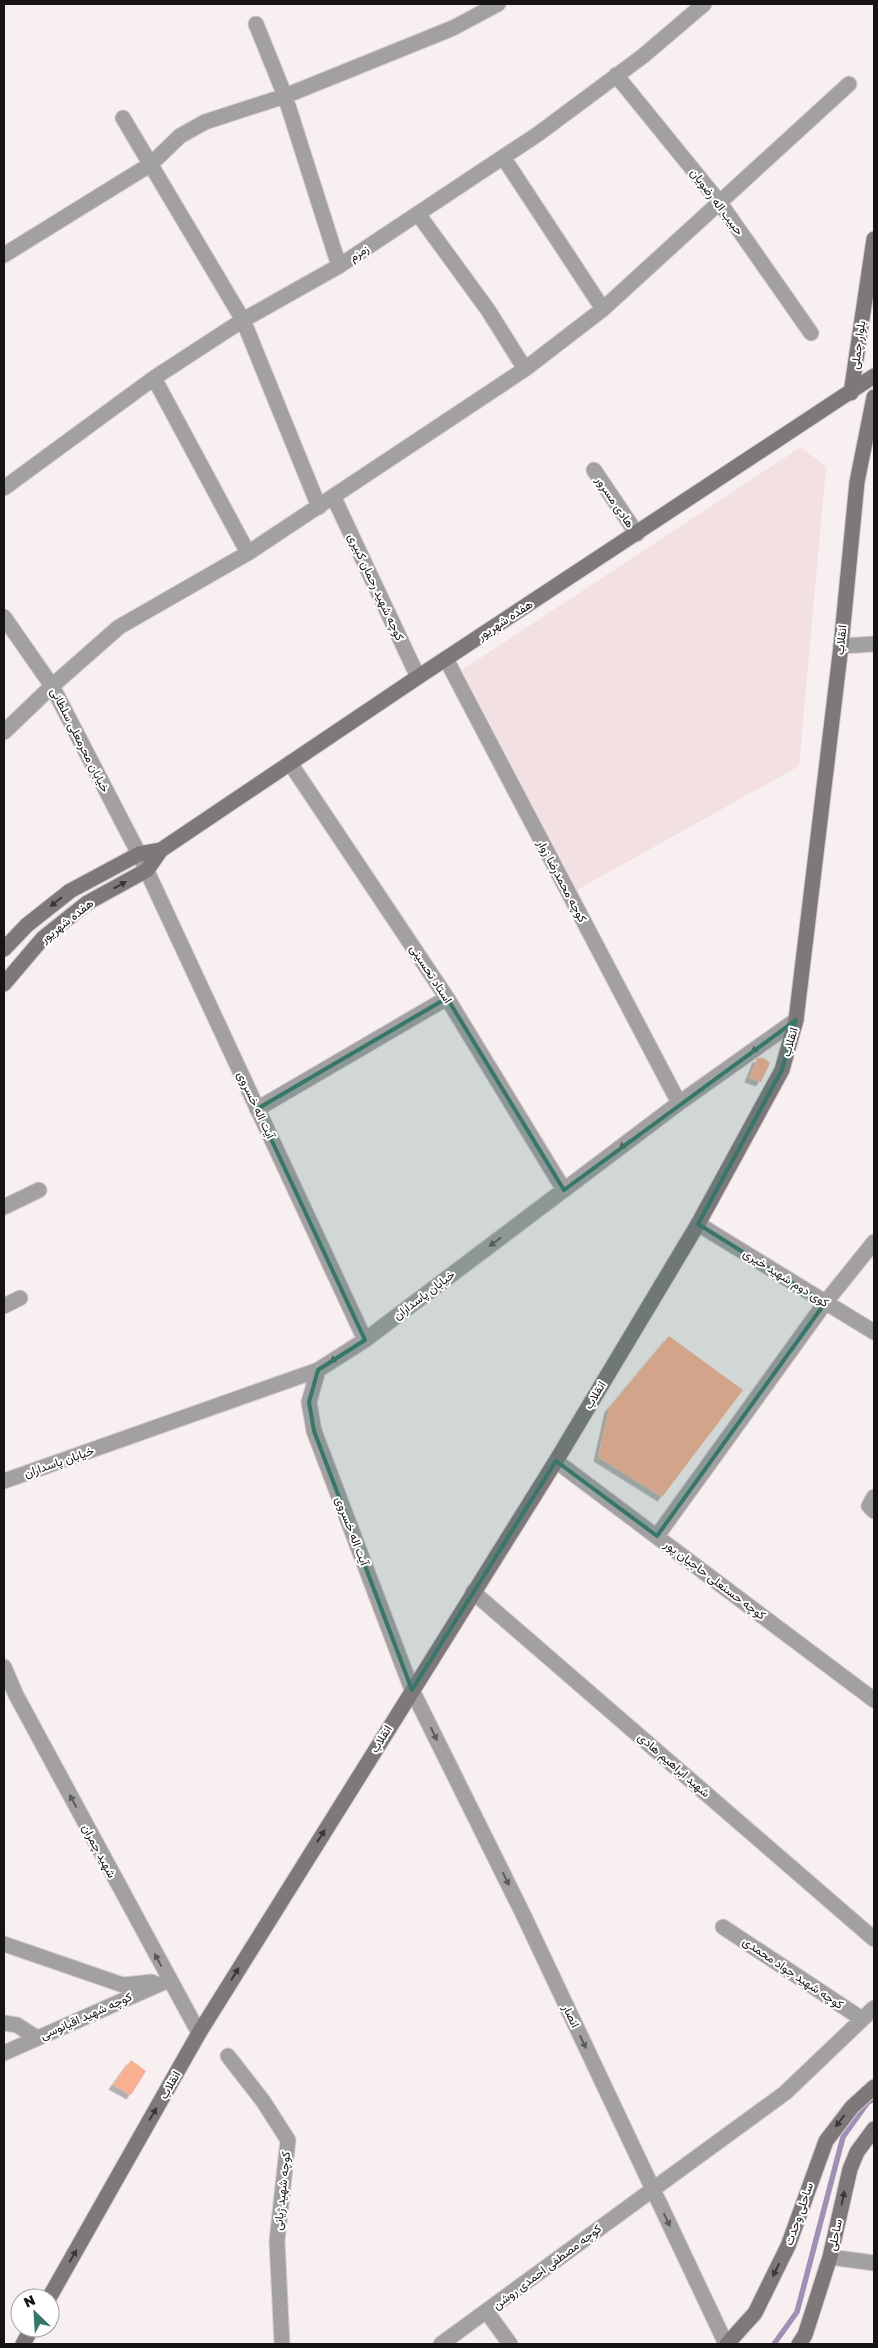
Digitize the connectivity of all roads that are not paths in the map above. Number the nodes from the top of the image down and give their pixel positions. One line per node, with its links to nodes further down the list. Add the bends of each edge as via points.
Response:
1 (498, 4): 6 (street, via 453,28)
2 (704, 4): 4 (street, زمزم)
3 (256, 24): 6 (street)
4 (616, 75): 8 (street, زمزم); 10 (street, حبیب اله رضویان)
5 (849, 84): 10 (street)
6 (285, 96): 9 (street, via 205,122 180,136); 14 (street)
7 (123, 118): 9 (street)
8 (503, 157): 11 (street, زمزم); 15 (street)
9 (151, 164): 13 (street); 16 (street)
10 (720, 203): 15 (street); 17 (street, حبیب اله رضویان)
11 (418, 214): 14 (street, زمزم); 18 (street, via 488,310)
12 (874, 239): 21 (main road, بلوار چملی)
13 (4, 255)
14 (339, 266): 16 (street, زمزم)
15 (603, 308): 18 (street)
16 (243, 320): 20 (street, زمزم); 26 (street)
17 (812, 333)
18 (525, 369): 25 (street)
19 (874, 376): 21 (main road, هفده شهریور)
20 (154, 378): 24 (street, زمزم); 28 (street)
21 (852, 393): 27 (main road, هفده شهریور)
22 (874, 398): 31 (main road, انقلاب, via 857,482)
23 (594, 470): 27 (street, هادی مسرور)
24 (4, 488)
25 (334, 498): 26 (street); 33 (street, کوچه شهید رحمان کبیری)
26 (319, 506): 28 (street)
27 (637, 534): 32 (main road, هفده شهریور)
28 (248, 553): 34 (street, via 119,627)
29 (4, 617): 34 (street, خیابان محرمعلی سلطانی)
30 (874, 644): 31 (street)
31 (840, 646): 43 (main road, انقلاب)
32 (446, 659): 33 (main road, هفده شهریور); 44 (street, کوچه محمدرضا زوار)
33 (418, 677): 36 (main road, هفده شهریور)
34 (52, 686): 35 (street); 38 (street, خیابان محرمعلی سلطانی)
35 (4, 732)
36 (290, 762): 37 (main road, هفده شهریور); 42 (street, استاد تحسینی)
37 (161, 850): 38 (main road, هفده شهریور); 39 (main road, هفده شهریور)
38 (139, 854): 39 (street, خیابان محرمعلی سلطانی); 40 (main road, هفده شهریور, one-way to 40, via 70,891 27,925)
39 (147, 870): 41 (main road, هفده شهریور, one-way to 39, via 43,938 87,903); 45 (street, آیت اله خسروی)
40 (4, 949)
41 (4, 984)
42 (447, 998): 45 (street); 47 (street, استاد تحسینی)
43 (796, 1020): 44 (street, خیابان پاسداران, one-way to 44); 49 (main road, انقلاب, via 782,1070)
44 (679, 1103): 47 (street, خیابان پاسداران, one-way to 47)
45 (257, 1109): 55 (street, آیت اله خسروی)
46 (39, 1190): 48 (street)
47 (564, 1190): 55 (street, خیابان پاسداران, one-way to 55)
48 (4, 1208)
49 (698, 1224): 52 (street, کوی دوم شهید خیری); 57 (main road, انقلاب)
50 (874, 1242): 52 (street)
51 (20, 1298): 53 (street)
52 (825, 1303): 54 (street, کوی دوم شهید خیری); 61 (street)
53 (4, 1306)
54 (874, 1332)
55 (364, 1340): 56 (street, خیابان پاسداران, one-way to 56)
56 (318, 1370): 58 (street, خیابان پاسداران); 64 (street, آیت اله خسروی, via 309,1402 314,1432)
57 (556, 1461): 61 (street, کوچه حسنعلی حاجیان پور); 62 (main road, انقلاب)
58 (4, 1481)
59 (874, 1497): 60 (street, via 869,1506)
60 (874, 1511)
61 (657, 1536): 66 (street, کوچه حسنعلی حاجیان پور)
62 (473, 1592): 64 (main road, انقلاب); 68 (street, شهید ابراهیم هادی)
63 (4, 1667): 65 (street, شهید چمران)
64 (412, 1690): 74 (main road, انقلاب, one-way to 64); 80 (street, انصار, one-way to 80, via 524,1914)
65 (10, 1697): 70 (street, شهید چمران, one-way to 65)
66 (874, 1700)
67 (723, 1927): 72 (street, کوچه شهید جواد محمدی)
68 (874, 1939)
69 (4, 1944): 70 (street, via 123,1986)
70 (169, 1980): 74 (street, شهید چمران); 75 (street, کوچه شهید اقیانوسی)
71 (874, 2008): 72 (street, کوچه مصطفی احمدی روشن)
72 (862, 2019): 80 (street, کوچه مصطفی احمدی روشن, via 785,2093)
73 (4, 2023): 75 (street, via 17,2025)
74 (199, 2033): 83 (main road, انقلاب, one-way to 74)
75 (36, 2038): 76 (street, کوچه شهید اقیانوسی)
76 (4, 2053)
77 (228, 2056): 85 (street, کوچه شهید ژیانی, via 288,2140 277,2241)
78 (874, 2087): 88 (main road, ساحلی وحدت, one-way to 88, via 852,2106 826,2141 788,2246 756,2313)
79 (874, 2129): 81 (main road, ساحلی, one-way to 79, via 850,2169 857,2152)
80 (652, 2188): 84 (street, کوچه مصطفی احمدی روشن); 88 (street, انصار, one-way to 88)
81 (830, 2257): 82 (street); 89 (main road, ساحلی, via 805,2335)
82 (874, 2262)
83 (55, 2288)
84 (487, 2312): 86 (street, کوچه مصطفی احمدی روشن); 87 (street)
85 (282, 2344)
86 (441, 2344)
87 (510, 2344)
88 (726, 2344)
89 (799, 2344)

